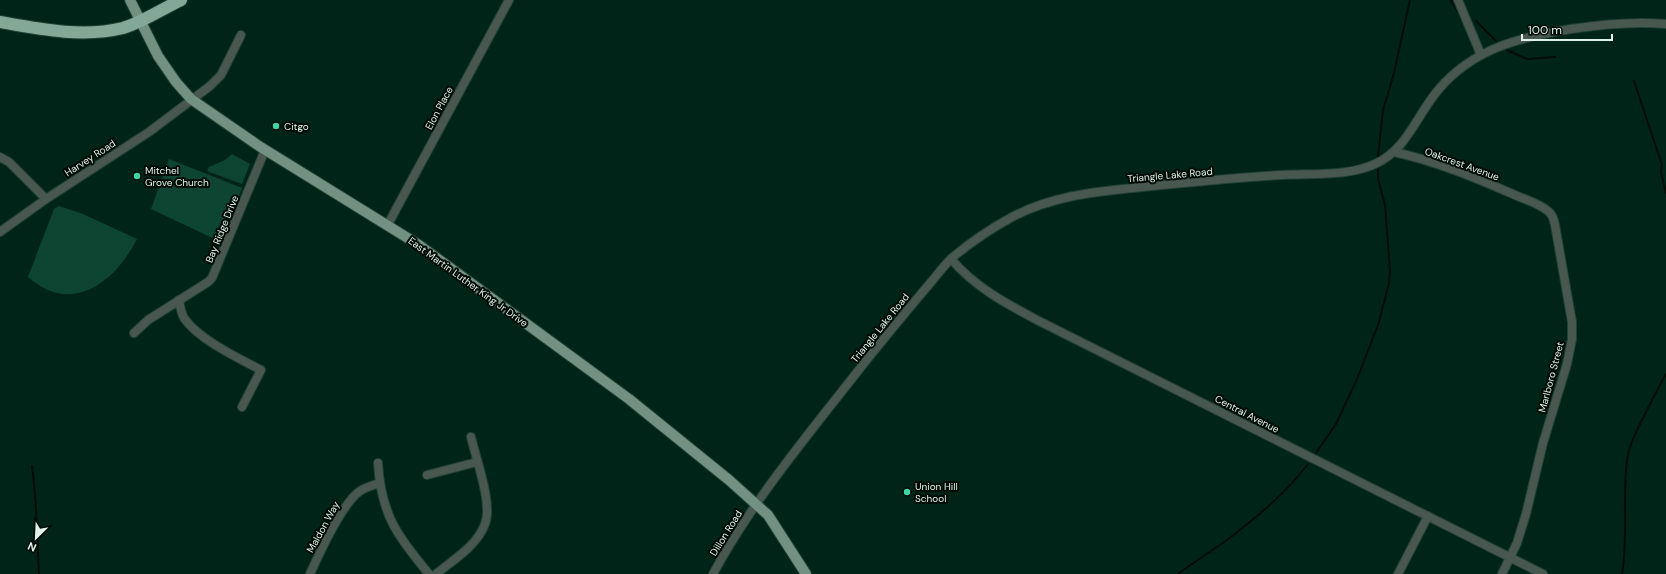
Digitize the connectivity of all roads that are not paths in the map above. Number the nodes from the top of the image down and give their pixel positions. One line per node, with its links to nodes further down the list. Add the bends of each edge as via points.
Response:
1 (130, 0): 5 (main road, East Martin Luther King Jr Drive)
2 (181, 0): 5 (highway)
3 (508, 0): 16 (street, Elon Place)
4 (1458, 0): 9 (street)
5 (141, 21): 6 (highway, via 122,28 94,32); 10 (main road, East Martin Luther King Jr Drive, via 158,56)
6 (0, 22)
7 (1666, 24): 9 (street, Triangle Lake Road, via 1625,22 1544,33 1524,37)
8 (241, 35): 10 (street, Harvey Road, via 221,75)
9 (1481, 55): 12 (street, Triangle Lake Road, via 1450,77 1437,90 1409,134)
10 (191, 99): 11 (main road, East Martin Luther King Jr Drive); 15 (street, Harvey Road, via 149,132)
11 (265, 150): 16 (main road, East Martin Luther King Jr Drive); 19 (street, Bay Ridge Drive, via 212,278)
12 (1394, 152): 14 (street, Oakcrest Avenue, via 1463,173); 18 (street, Triangle Lake Road, via 1376,164 1360,170 1275,175 1085,193 1044,203 1014,216)
13 (0, 157): 15 (street, via 9,162)
14 (1522, 198): 29 (street, Marlboro Street, via 1545,209 1553,217 1572,322 1572,339 1526,514)
15 (46, 199): 17 (street, Harvey Road)
16 (387, 226): 27 (main road, East Martin Luther King Jr Drive, via 419,245 629,399)
17 (0, 232)
18 (951, 259): 27 (street, Triangle Lake Road, via 885,337); 28 (street, Central Avenue, via 964,274 983,288 1037,320)
19 (179, 300): 20 (street, Bay Ridge Drive, via 148,320); 21 (street, via 182,316 190,327 219,347 261,370)
20 (134, 333)
21 (242, 407)
22 (471, 437): 23 (street)
23 (477, 462): 25 (street); 32 (street, via 487,506 486,524 472,544)
24 (378, 463): 26 (street)
25 (427, 475)
26 (380, 483): 30 (street, Maldon Way, via 360,491 353,497 325,543); 31 (street, via 394,528)
27 (757, 504): 33 (street, Dillon Road, via 732,540); 34 (main road, East Martin Luther King Jr Drive, via 768,515)
28 (1428, 516): 29 (street, Central Avenue); 35 (street)
29 (1511, 557): 36 (street, Marlboro Street); 37 (street, Central Avenue)
30 (310, 574)
31 (429, 574)
32 (436, 574)
33 (713, 574)
34 (806, 574)
35 (1398, 574)
36 (1502, 574)
37 (1543, 574)

